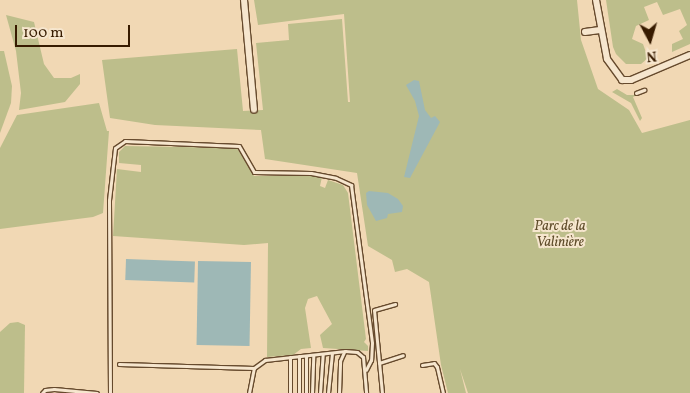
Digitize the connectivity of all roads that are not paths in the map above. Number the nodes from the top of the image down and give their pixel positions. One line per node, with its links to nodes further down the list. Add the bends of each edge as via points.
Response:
1 (244, 0): 8 (street)
2 (596, 0): 3 (street)
3 (600, 30): 4 (street); 5 (street, via 607,59 622,80 631,80)
4 (584, 32)
5 (690, 55)
6 (644, 90): 7 (lane)
7 (636, 93)
8 (254, 110)
9 (395, 304): 18 (lane, via 374,310)
10 (344, 351): 11 (lane); 22 (lane, via 357,352 363,357); 33 (lane, via 340,361)
11 (332, 353): 12 (lane); 32 (lane)
12 (323, 354): 13 (lane); 31 (lane)
13 (313, 355): 16 (lane); 30 (lane)
14 (403, 355): 18 (lane)
15 (299, 356): 16 (lane); 17 (lane); 28 (lane)
16 (306, 356): 29 (lane)
17 (290, 357): 21 (lane, via 265,360); 27 (lane)
18 (379, 363): 35 (lane)
19 (119, 364): 21 (lane)
20 (422, 365): 36 (lane, via 434,363 437,367)
21 (254, 368): 26 (lane)
22 (366, 370): 25 (lane, via 371,360 372,343 351,185 311,173 254,172 239,146 125,140 115,148 110,200); 34 (lane)
23 (42, 393): 24 (lane, via 45,390)
24 (97, 393)
25 (110, 393)
26 (250, 393)
27 (290, 393)
28 (299, 393)
29 (306, 393)
30 (312, 393)
31 (320, 393)
32 (328, 393)
33 (340, 393)
34 (366, 393)
35 (382, 393)
36 (443, 393)

